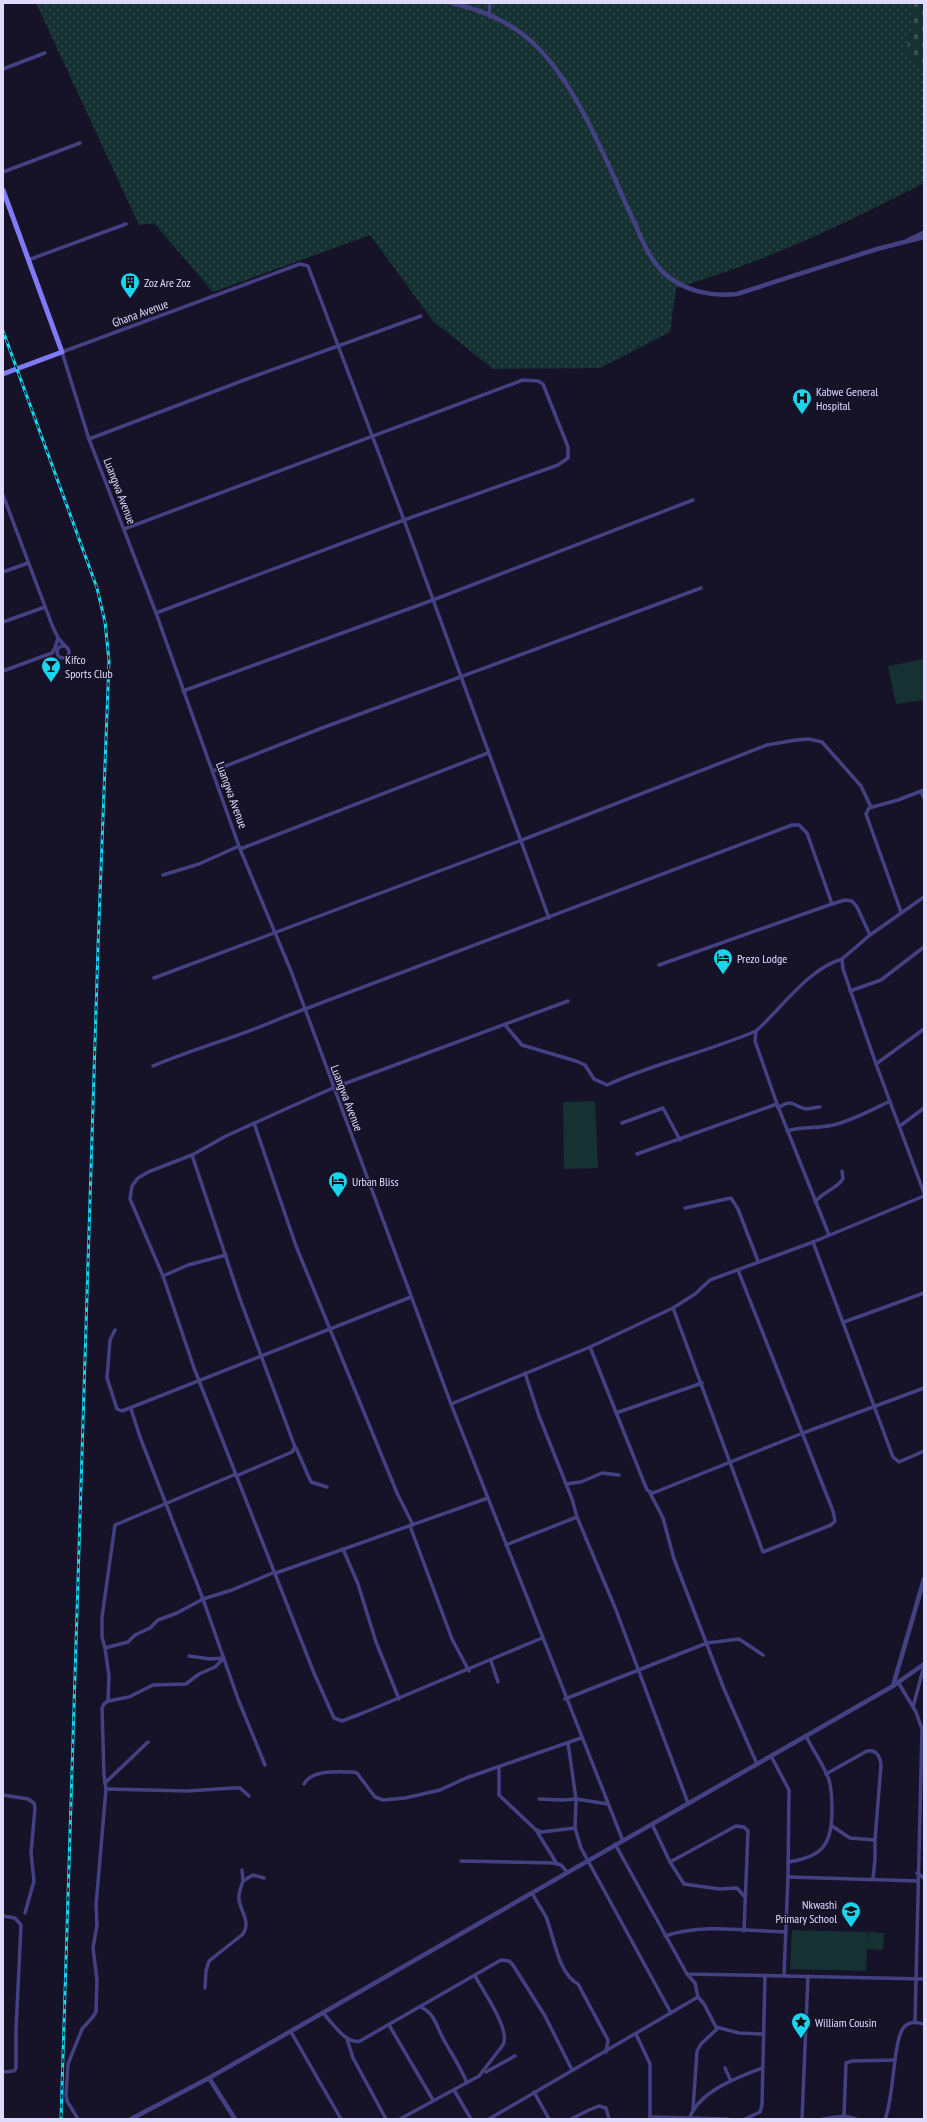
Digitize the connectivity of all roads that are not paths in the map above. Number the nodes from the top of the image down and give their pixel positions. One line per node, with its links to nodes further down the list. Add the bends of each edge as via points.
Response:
1 (452, 3): 3 (street)
2 (490, 3): 3 (street)
3 (489, 16): 12 (street, via 509,26 536,46 564,80 646,250 664,274 689,289 715,295 737,294)
4 (45, 53): 5 (street)
5 (3, 69)
6 (80, 144): 7 (street)
7 (3, 172)
8 (3, 190): 13 (main road, Luangwa Avenue)
9 (126, 224): 13 (street)
10 (924, 232): 12 (street)
11 (924, 237): 12 (street)
12 (907, 240)
13 (28, 260): 16 (main road, Luangwa Avenue)
14 (421, 316): 15 (street)
15 (339, 346): 16 (street, Ghana Avenue, via 306,264 300,264); 18 (street); 19 (street)
16 (62, 352): 17 (main road, Ghana Avenue); 19 (street, Luangwa Avenue)
17 (3, 374)
18 (372, 436): 22 (street); 22 (street, via 523,380 543,384 552,405 568,448 568,458 565,462); 23 (street)
19 (90, 439): 23 (street, Luangwa Avenue)
20 (3, 494): 24 (street)
21 (693, 500): 27 (street)
22 (404, 520): 27 (street); 29 (street)
23 (124, 529): 29 (street, Luangwa Avenue)
24 (28, 563): 25 (street); 28 (street)
25 (3, 572)
26 (701, 588): 37 (street)
27 (433, 600): 37 (street); 38 (street)
28 (45, 607): 30 (street); 31 (street)
29 (156, 613): 38 (street, Luangwa Avenue)
30 (3, 622)
31 (58, 638): 32 (street); 33 (street)
32 (57, 644): 34 (street); 35 (street)
33 (65, 646): 35 (street, via 60,646); 35 (street, via 69,650 68,655 64,658)
34 (52, 653): 35 (street); 36 (street)
35 (58, 653)
36 (3, 671)
37 (461, 678): 39 (street); 40 (street)
38 (183, 691): 40 (street, Luangwa Avenue)
39 (488, 753): 44 (street); 45 (street)
40 (213, 771): 45 (street, Luangwa Avenue)
41 (923, 791): 42 (street); 43 (street)
42 (924, 798)
43 (871, 807): 44 (street, via 861,786 822,742 796,740 766,745); 49 (street, via 866,810 867,819)
44 (522, 840): 50 (street); 51 (street)
45 (240, 847): 46 (street); 51 (street, Luangwa Avenue)
46 (163, 875)
47 (924, 897): 49 (street)
48 (832, 904): 50 (street, via 807,833 799,825 792,825); 52 (street, via 845,900 852,901); 55 (street)
49 (901, 912): 52 (street)
50 (549, 918): 59 (street)
51 (275, 933): 56 (street); 59 (street, Luangwa Avenue)
52 (870, 935): 54 (street)
53 (924, 947): 57 (street, via 881,980)
54 (842, 958): 57 (street, via 842,969); 62 (street, via 828,964 806,980)
55 (659, 965)
56 (154, 978)
57 (850, 991): 63 (street)
58 (568, 1001): 60 (street)
59 (304, 1010): 64 (street); 65 (street, Luangwa Avenue)
60 (505, 1025): 62 (street, via 522,1045 585,1065 594,1078 607,1086 633,1073); 65 (street)
61 (924, 1029): 63 (street)
62 (756, 1031): 67 (street, via 756,1047)
63 (876, 1064): 66 (street)
64 (153, 1066)
65 (333, 1088): 70 (street); 89 (street, Luangwa Avenue)
66 (890, 1101): 72 (street); 73 (street, via 851,1120 814,1129)
67 (777, 1106): 68 (street, via 789,1103 807,1109); 73 (street); 74 (street)
68 (820, 1107)
69 (924, 1108): 72 (street)
70 (254, 1123): 76 (street); 92 (street, via 296,1246)
71 (622, 1123): 74 (street, via 663,1108)
72 (900, 1126): 78 (street)
73 (787, 1131): 80 (street)
74 (680, 1140): 75 (street)
75 (637, 1154)
76 (192, 1156): 84 (street); 87 (street, via 148,1172 138,1178 130,1191 136,1216)
77 (842, 1171): 80 (street, via 843,1179 840,1184)
78 (924, 1193)
79 (924, 1196): 82 (street)
80 (815, 1202): 82 (street)
81 (685, 1208): 85 (street, via 731,1198 738,1209)
82 (829, 1234): 83 (street)
83 (812, 1242): 85 (street); 91 (street)
84 (226, 1255): 87 (street, via 188,1265); 95 (street)
85 (758, 1261): 86 (street)
86 (738, 1270): 90 (street, via 710,1280 695,1294); 104 (street)
87 (163, 1276): 97 (street)
88 (924, 1293): 91 (street)
89 (410, 1297): 92 (street); 100 (street, Luangwa Avenue)
90 (673, 1308): 94 (street); 98 (street)
91 (844, 1322): 101 (street)
92 (331, 1328): 95 (street); 116 (street)
93 (115, 1330): 102 (street, via 110,1340 107,1378 118,1411)
94 (590, 1347): 96 (street); 103 (street)
95 (262, 1358): 97 (street); 105 (street)
96 (525, 1373): 100 (street); 110 (street, via 538,1416)
97 (200, 1382): 102 (street); 108 (street)
98 (702, 1383): 103 (street); 107 (street)
99 (924, 1388): 101 (street)
100 (451, 1404): 113 (street, Luangwa Avenue)
101 (875, 1405): 104 (street); 106 (street, via 896,1461)
102 (131, 1409): 114 (street)
103 (616, 1413): 112 (street)
104 (803, 1433): 107 (street); 107 (street, via 835,1521 780,1546 763,1552)
105 (296, 1447): 108 (street, via 292,1452); 111 (street, via 311,1482)
106 (924, 1451)
107 (731, 1462): 112 (street)
108 (236, 1475): 114 (street); 119 (street)
109 (619, 1475): 110 (street, via 602,1473 581,1482)
110 (565, 1482): 115 (street)
111 (327, 1487)
112 (650, 1493): 123 (street, via 663,1518 674,1559)
113 (488, 1498): 116 (street); 117 (street, Luangwa Avenue)
114 (167, 1503): 121 (street); 124 (street, via 115,1525 102,1617)
115 (577, 1517): 117 (street); 131 (street, via 616,1610)
116 (411, 1525): 118 (street); 130 (street, via 452,1639)
117 (506, 1545): 122 (street, Luangwa Avenue)
118 (343, 1549): 119 (street); 135 (street, via 358,1584 376,1642)
119 (275, 1573): 121 (street); 135 (street, via 334,1718 342,1721)
120 (924, 1580): 134 (street)
121 (203, 1599): 124 (street, via 158,1620 128,1642); 127 (street)
122 (542, 1638): 128 (street); 136 (street, Luangwa Avenue)
123 (707, 1643): 125 (street, via 739,1639); 131 (street); 145 (street)
124 (105, 1648): 137 (street, via 109,1676)
125 (763, 1655)
126 (189, 1656): 127 (street)
127 (224, 1658): 137 (street, via 215,1667 198,1674 186,1684 160,1684 129,1697); 146 (street)
128 (491, 1661): 130 (street); 132 (street)
129 (924, 1665): 133 (street); 138 (street)
130 (469, 1670): 135 (street)
131 (637, 1670): 136 (street); 157 (street)
132 (498, 1682)
133 (898, 1682): 134 (street); 138 (street)
134 (893, 1686): 140 (street)
135 (400, 1699)
136 (565, 1699): 141 (street, Luangwa Avenue)
137 (108, 1701): 149 (street, via 102,1708)
138 (913, 1707): 139 (street)
139 (923, 1729): 158 (street)
140 (806, 1736): 144 (street); 148 (street)
141 (581, 1738): 143 (street); 156 (street, Luangwa Avenue)
142 (148, 1742): 149 (street)
143 (568, 1743): 147 (street); 155 (street)
144 (772, 1756): 145 (street); 169 (street, via 789,1790)
145 (757, 1764): 157 (street)
146 (266, 1765)
147 (499, 1768): 150 (street, via 466,1778 440,1790 383,1800 375,1797 357,1773 353,1772 317,1774 307,1778); 162 (street, via 499,1795)
148 (826, 1774): 160 (street, via 831,1790); 163 (street, via 867,1751 875,1751 879,1755 882,1765)
149 (105, 1783): 151 (street)
150 (304, 1784)
151 (106, 1789): 153 (street, via 240,1788); 226 (street, via 96,1905 98,1924 93,1948 97,1980 96,2012 82,2029 68,2064 67,2101)
152 (3, 1795): 182 (street, via 28,1799 34,1803 35,1808 31,1853 34,1881)
153 (249, 1796)
154 (539, 1799): 155 (street)
155 (576, 1799): 156 (street); 161 (street)
156 (608, 1804): 164 (street, Luangwa Avenue)
157 (688, 1804): 159 (street)
158 (922, 1804): 173 (street)
159 (652, 1824): 164 (street); 168 (street)
160 (832, 1826): 163 (street, via 850,1838); 169 (street, via 828,1842 820,1851 800,1860)
161 (574, 1828): 162 (street, via 546,1832); 166 (street)
162 (536, 1830): 170 (street)
163 (875, 1840): 177 (street)
164 (623, 1841): 165 (street)
165 (615, 1844): 166 (street); 186 (street)
166 (588, 1860): 172 (street); 198 (street)
167 (461, 1861): 170 (street)
168 (670, 1862): 181 (street, via 684,1884 719,1889 737,1888); 181 (street, via 736,1826 744,1827 748,1831)
169 (788, 1862): 174 (street)
170 (558, 1864): 172 (street)
171 (242, 1870): 178 (street)
172 (567, 1872): 180 (street)
173 (917, 1874): 176 (street); 179 (street)
174 (788, 1876): 177 (street); 185 (street)
175 (264, 1878): 178 (street, via 253,1875)
176 (924, 1878)
177 (873, 1879): 179 (street)
178 (243, 1881): 194 (street, via 239,1900 246,1916 246,1929 209,1961)
179 (918, 1881): 192 (street)
180 (532, 1892): 197 (street); 207 (street, via 546,1918 553,1944 563,1965 572,1981 578,1984 608,2040)
181 (745, 1898): 184 (street)
182 (25, 1913)
183 (3, 1916): 213 (street, via 15,1918 21,1925 16,2068 14,2071)
184 (744, 1931): 185 (street); 186 (street, via 698,1928)
185 (786, 1932): 189 (street)
186 (665, 1936): 187 (street)
187 (687, 1974): 188 (street); 195 (street, via 695,1983)
188 (765, 1975): 189 (street); 205 (street)
189 (784, 1975): 191 (street)
190 (475, 1976): 196 (street); 212 (street, via 502,1960 509,1961 545,2016); 214 (street, via 503,2027 506,2040)
191 (808, 1976): 192 (street); 240 (street)
192 (915, 1979): 193 (street); 199 (street)
193 (924, 1979)
194 (205, 1988)
195 (698, 1997): 198 (street); 202 (street)
196 (421, 2007): 200 (street); 217 (street, via 428,2010 436,2021)
197 (323, 2013): 203 (street); 206 (street)
198 (671, 2013): 204 (street)
199 (915, 2022): 201 (street); 209 (street, via 908,2024 901,2032)
200 (390, 2024): 206 (street, via 360,2041 353,2042); 220 (street)
201 (924, 2024)
202 (716, 2027): 205 (street, via 739,2033); 221 (street, via 715,2033 697,2050)
203 (291, 2032): 215 (street); 229 (street)
204 (636, 2034): 207 (street); 225 (street, via 650,2064)
205 (762, 2034): 211 (street)
206 (347, 2039): 230 (street, via 353,2058)
207 (606, 2052): 212 (street)
208 (515, 2056): 214 (street)
209 (895, 2060): 223 (street, via 846,2063); 243 (street, via 891,2096)
210 (726, 2068): 216 (street)
211 (762, 2068): 216 (street); 239 (street, via 760,2112)
212 (572, 2070): 219 (street)
213 (3, 2072)
214 (483, 2073): 217 (street)
215 (209, 2078): 227 (street); 228 (street)
216 (731, 2081): 221 (street)
217 (467, 2083): 218 (street)
218 (454, 2090): 220 (street); 232 (street)
219 (534, 2092): 222 (street); 235 (street)
220 (433, 2100): 231 (street)
221 (693, 2109): 224 (street)
222 (498, 2114): 233 (street); 234 (street)
223 (844, 2116): 241 (street); 242 (street)
224 (690, 2117): 225 (street); 238 (street)
225 (650, 2118)
226 (78, 2119)
227 (131, 2119)
228 (235, 2119)
229 (341, 2119)
230 (386, 2119)
231 (400, 2119)
232 (471, 2119)
233 (488, 2119)
234 (502, 2119)
235 (549, 2119)
236 (571, 2119): 237 (street, via 603,2106 608,2112)
237 (609, 2119)
238 (728, 2119)
239 (745, 2119)
240 (802, 2119)
241 (823, 2119)
242 (856, 2119)
243 (885, 2119)

